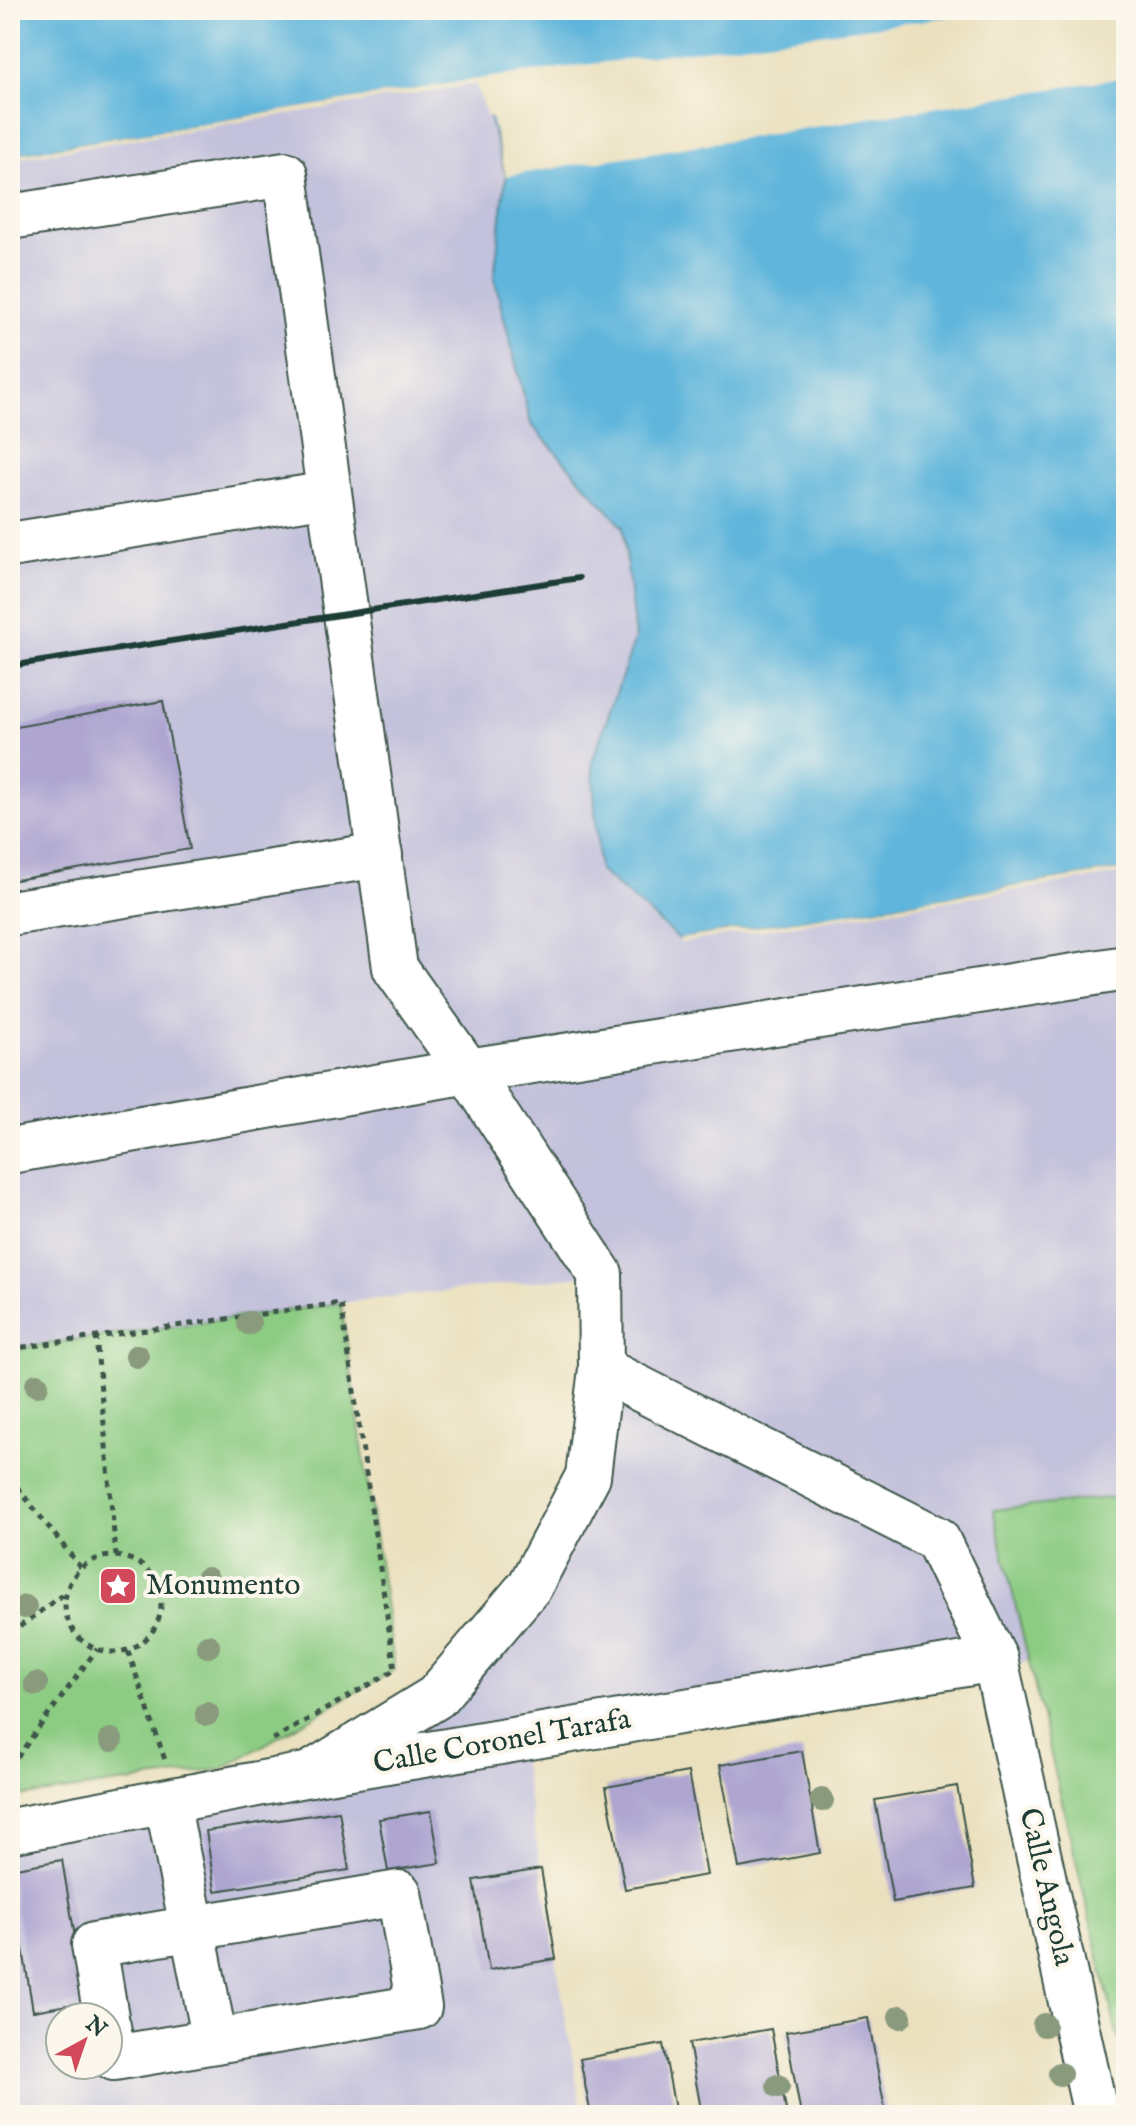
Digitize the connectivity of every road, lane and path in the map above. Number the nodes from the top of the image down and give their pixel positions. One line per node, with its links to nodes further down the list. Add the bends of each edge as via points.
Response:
1 (10, 217): 2 (street, via 285,174)
2 (329, 494): 3 (street); 4 (street)
3 (10, 545)
4 (380, 855): 5 (street); 7 (street, via 395,968)
5 (10, 913)
6 (1126, 968): 7 (street)
7 (468, 1071): 8 (street); 11 (street, via 600,1274)
8 (10, 1151)
9 (96, 1336): 10 (path); 13 (path); 20 (path, via 341,1303)
10 (10, 1349)
11 (601, 1369): 19 (street, Calle Angola, via 937,1539); 22 (street, via 588,1476 530,1586 436,1697)
12 (10, 1478): 14 (path)
13 (116, 1556): 14 (path); 18 (path, via 147,1569 161,1598 154,1631)
14 (81, 1568): 15 (path)
15 (67, 1591): 16 (path); 17 (path, via 68,1620 84,1643)
16 (10, 1634)
17 (97, 1649): 18 (path); 21 (path)
18 (128, 1651): 23 (path)
19 (995, 1659): 22 (street, Calle Coronel Tarafa); 29 (street, Calle Angola)
20 (395, 1670)
21 (10, 1767)
22 (310, 1774): 23 (street, Calle Coronel Tarafa)
23 (168, 1789): 24 (street, Calle Coronel Tarafa); 25 (street)
24 (10, 1831)
25 (192, 1928): 26 (street, via 94,1945); 27 (street); 27 (street, via 399,1893 419,2007)
26 (103, 2001)
27 (215, 2041): 28 (street)
28 (124, 2056)
29 (1096, 2115)

